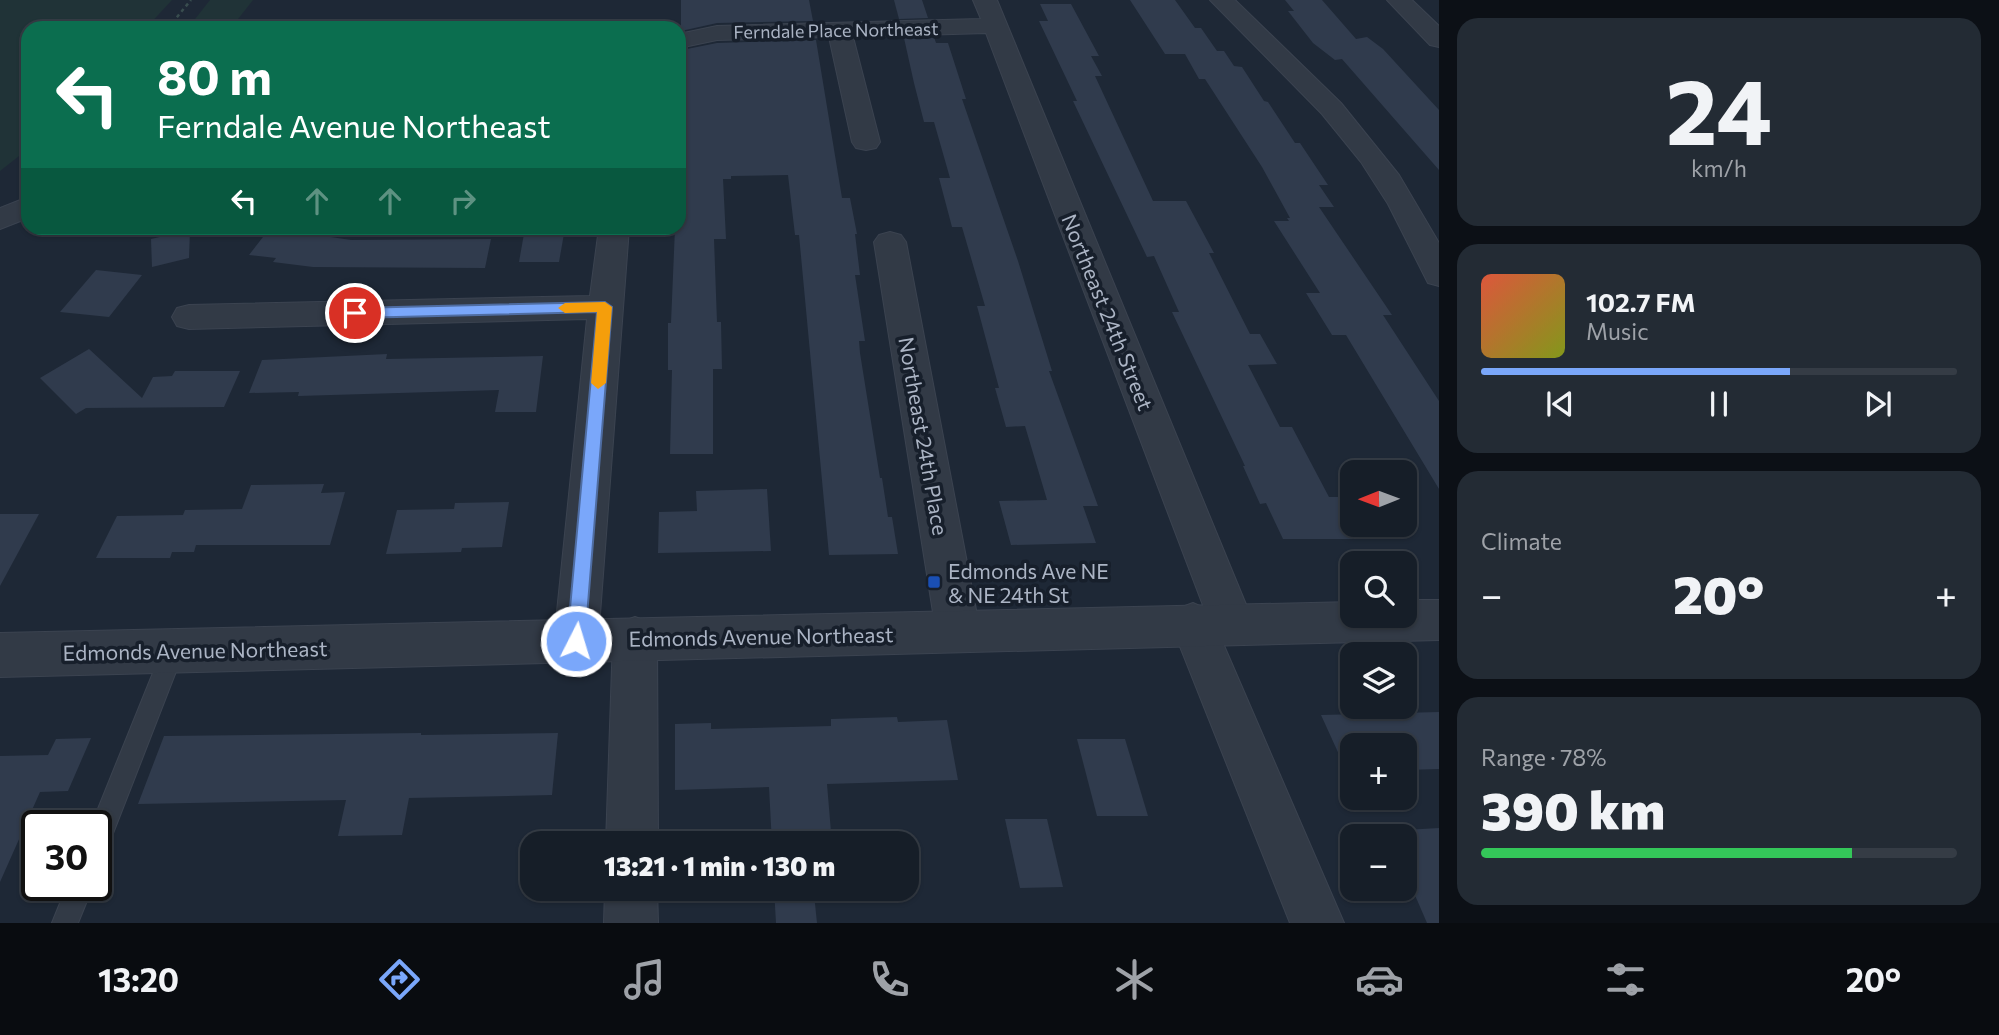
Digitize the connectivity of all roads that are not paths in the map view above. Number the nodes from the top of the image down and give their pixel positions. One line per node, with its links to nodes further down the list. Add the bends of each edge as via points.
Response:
1 (1222, 0): 12 (street, via 1347,126 1406,207)
2 (1399, 0): 6 (street)
3 (990, 13): 4 (street, Ferndale Place Northeast); 16 (street, Northeast 24th Street)
4 (839, 29): 5 (street, Ferndale Place Northeast, via 717,33); 7 (street)
5 (686, 40)
6 (1439, 40)
7 (866, 142)
8 (21, 210): 9 (street)
9 (0, 219)
10 (613, 235): 13 (street)
11 (890, 242): 17 (street, Northeast 24th Place)
12 (1439, 275)
13 (605, 307): 14 (street); 19 (street)
14 (189, 317)
15 (1439, 620): 16 (street, Edmonds Avenue Northeast)
16 (1213, 624): 17 (street, Edmonds Avenue Northeast); 28 (street, Northeast 24th Street)
17 (958, 631): 18 (street, Edmonds Avenue Northeast)
18 (635, 638): 19 (street, Edmonds Avenue Northeast); 23 (street)
19 (576, 641): 20 (street, Edmonds Avenue Northeast)
20 (173, 651): 21 (street, Edmonds Avenue Northeast); 22 (lane)
21 (0, 655)
22 (110, 810)
23 (632, 831)
24 (74, 901): 26 (lane)
25 (631, 901): 27 (street)
26 (65, 923)
27 (631, 923)
28 (1317, 923)

